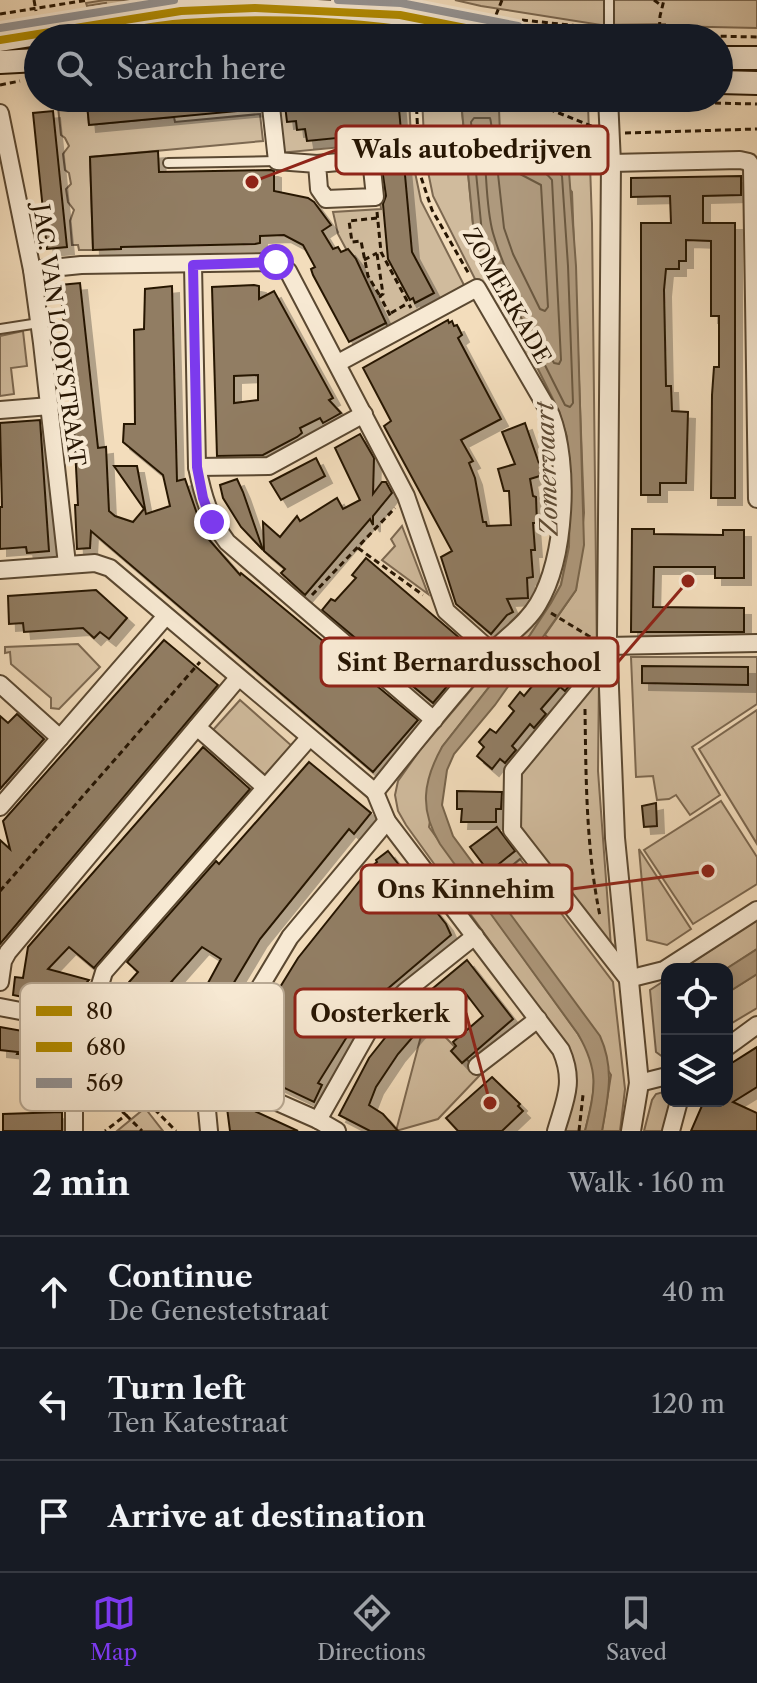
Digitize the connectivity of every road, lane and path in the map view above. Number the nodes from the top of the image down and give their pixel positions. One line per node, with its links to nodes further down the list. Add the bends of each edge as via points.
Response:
1 (34, 0): 10 (path)
2 (88, 0): 7 (path)
3 (502, 0): 13 (path)
4 (609, 0): 16 (lane)
5 (654, 0): 8 (path)
6 (664, 0): 8 (path)
7 (79, 2): 10 (path); 11 (path)
8 (662, 6): 17 (path)
9 (370, 7): 14 (main road, via 181,11); 15 (main road)
10 (36, 9): 12 (path)
11 (81, 11)
12 (0, 14)
13 (496, 15)
14 (100, 24)
15 (478, 24)
16 (609, 24)
17 (661, 24)
18 (24, 36): 21 (main road)
19 (733, 37): 20 (path)
20 (757, 37)
21 (0, 40)
22 (733, 58): 23 (main road)
23 (757, 58)
24 (24, 61): 25 (main road)
25 (0, 62)
26 (733, 82): 27 (main road)
27 (757, 83)
28 (733, 103): 29 (path)
29 (757, 104)
30 (272, 112): 37 (street)
31 (417, 112): 48 (path, ZOMERKADE, via 420,174 432,210)
32 (556, 112): 36 (path)
33 (608, 112): 36 (street)
34 (0, 113): 47 (street, JAC. VAN LOOYSTRAAT)
35 (757, 129): 36 (path)
36 (609, 133): 39 (street)
37 (277, 161): 38 (lane); 40 (street)
38 (168, 163)
39 (611, 163): 44 (street, via 749,162); 72 (street)
40 (317, 164): 41 (street, via 319,189 326,199); 41 (street, via 371,159)
41 (375, 197): 42 (path)
42 (377, 218): 43 (path); 45 (path, via 349,221 352,242 361,241)
43 (379, 253): 45 (path); 49 (path); 50 (path)
44 (756, 258): 57 (street)
45 (364, 260): 49 (path)
46 (193, 265): 47 (street); 56 (street, via 276,262 288,271); 61 (street)
47 (32, 270): 53 (street, JAC. VAN LOOYSTRAAT)
48 (477, 288): 52 (street); 73 (street, ZOMERKADE, via 551,415 562,456 554,569 538,604)
49 (380, 296): 51 (path)
50 (408, 303): 51 (path); 52 (path)
51 (390, 314): 55 (path)
52 (417, 319): 55 (street)
53 (39, 323): 54 (lane); 58 (street, JAC. VAN LOOYSTRAAT)
54 (0, 329)
55 (396, 330): 56 (street)
56 (338, 363): 60 (street)
57 (756, 383): 63 (street)
58 (50, 406): 59 (street); 65 (street, JAC. VAN LOOYSTRAAT)
59 (0, 410)
60 (364, 414): 61 (street, via 269,466); 62 (street)
61 (197, 467): 67 (street, via 212,522 227,542)
62 (406, 496): 64 (path); 69 (street)
63 (757, 499)
64 (358, 548): 67 (path); 69 (path)
65 (67, 564): 66 (street); 70 (street, via 110,568)
66 (0, 570)
67 (301, 607): 78 (street)
68 (543, 608): 72 (path)
69 (446, 611): 73 (street)
70 (165, 617): 74 (street); 80 (street)
71 (757, 643): 72 (street)
72 (607, 647): 77 (street); 91 (street, via 615,838)
73 (492, 652): 78 (street, ZOMERKADE)
74 (208, 653): 75 (street); 86 (path)
75 (238, 678): 79 (street); 81 (street)
76 (0, 684): 80 (street)
77 (584, 686): 89 (path, via 586,812); 89 (street, via 513,771 512,830)
78 (434, 720): 83 (street, ZOMERKADE)
79 (197, 727): 82 (street); 90 (street)
80 (60, 738): 84 (street)
81 (309, 738): 82 (street); 83 (street)
82 (265, 787): 93 (street)
83 (375, 792): 85 (street)
84 (0, 807)
85 (387, 821): 88 (street); 94 (street, via 290,937)
86 (0, 891)
87 (757, 910): 91 (street, via 664,970)
88 (475, 936): 97 (street); 109 (street, via 373,1023)
89 (602, 947): 91 (street)
90 (2, 958): 92 (street)
91 (628, 979): 102 (street)
92 (0, 982)
93 (99, 983)
94 (262, 983)
95 (0, 1007): 96 (street)
96 (20, 1011)
97 (538, 1019): 100 (street); 115 (street, via 568,1066 570,1084)
98 (757, 1025): 99 (street)
99 (733, 1043)
100 (477, 1066)
101 (661, 1078): 102 (street)
102 (639, 1083): 116 (street)
103 (284, 1105): 109 (street)
104 (677, 1107): 117 (street)
105 (75, 1111): 110 (street)
106 (122, 1111): 108 (path)
107 (155, 1111): 113 (path)
108 (126, 1115): 111 (path); 112 (path)
109 (318, 1120): 114 (street)
110 (74, 1131)
111 (105, 1131)
112 (142, 1131)
113 (176, 1131)
114 (337, 1131)
115 (556, 1131)
116 (631, 1131)
117 (671, 1131)

